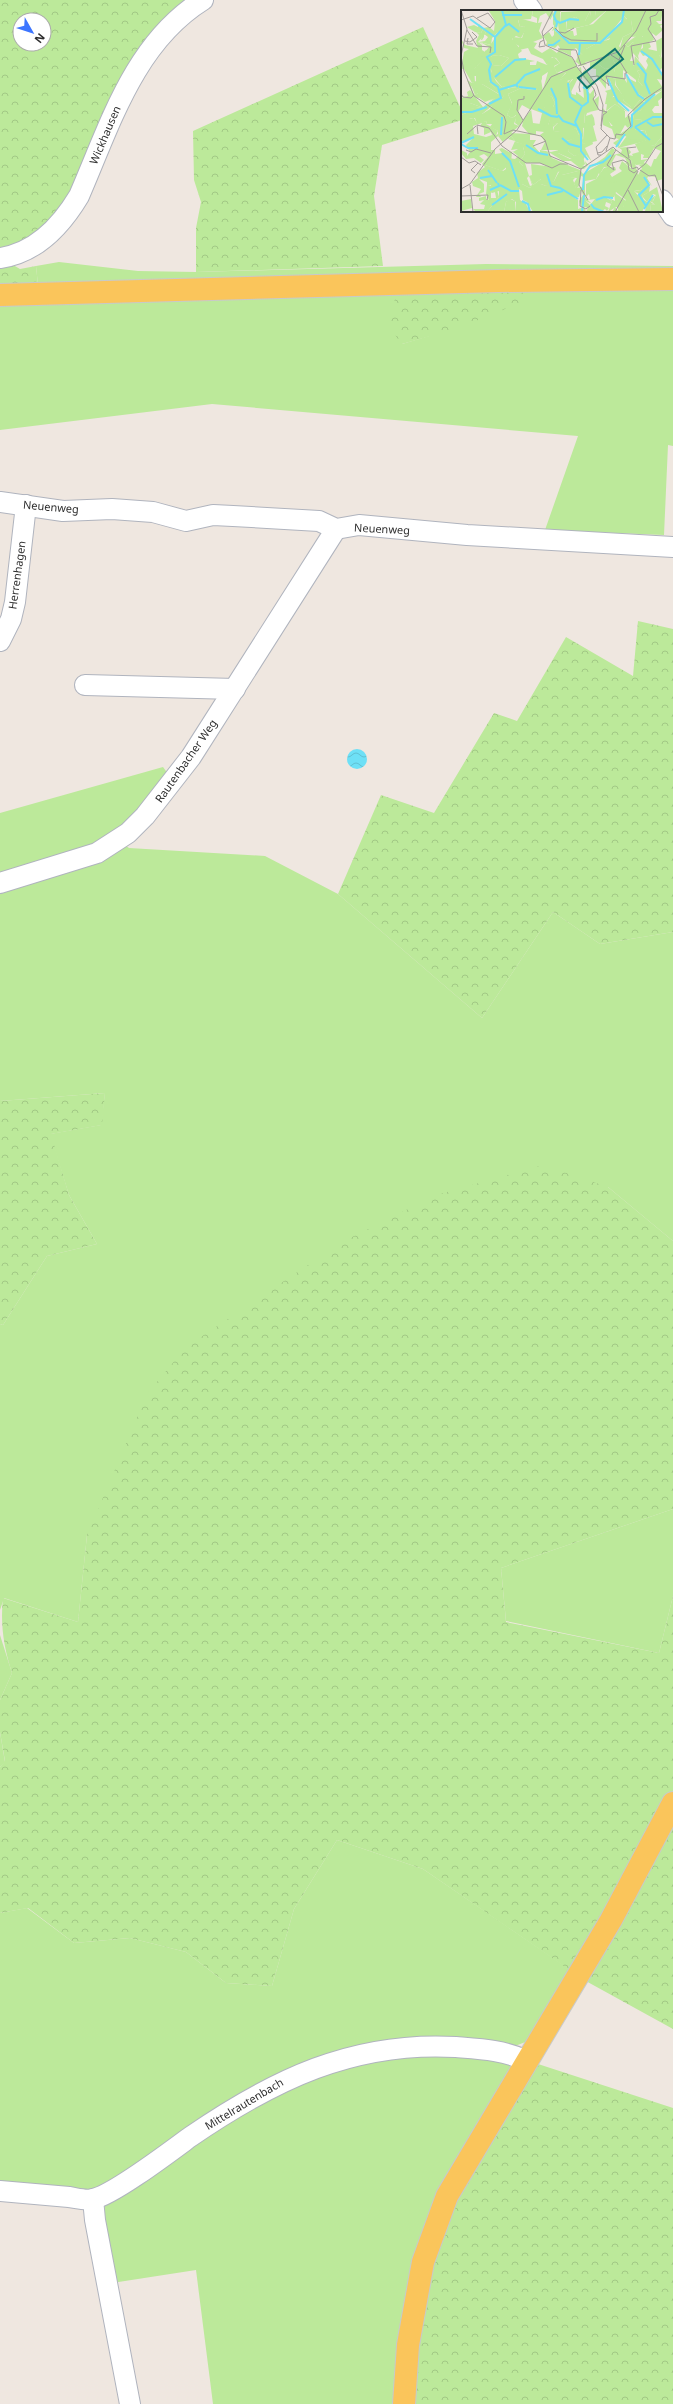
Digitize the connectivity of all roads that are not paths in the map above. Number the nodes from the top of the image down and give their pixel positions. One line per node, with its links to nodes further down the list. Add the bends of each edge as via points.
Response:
1 (203, 0): 6 (street, Wickhausen, via 183,12 140,62 119,101 79,196 70,210 45,238 23,251)
2 (524, 0): 3 (street)
3 (531, 10)
4 (663, 201): 5 (street)
5 (673, 216)
6 (0, 258)
7 (673, 279): 8 (main road, via 545,280)
8 (0, 295)
9 (0, 502): 10 (street, Neuenweg)
10 (26, 506): 11 (street, Neuenweg, via 63,511 112,509 153,512 186,521 213,515 312,520); 13 (street, Herrenhagen, via 15,602 11,619)
11 (336, 529): 12 (street, Neuenweg, via 359,525 467,535); 15 (street, Rautenbacher Weg)
12 (673, 547)
13 (0, 641)
14 (85, 685): 15 (street)
15 (235, 689): 16 (street, Rautenbacher Weg, via 167,791 146,816 128,832 109,846 85,858)
16 (0, 883)
17 (673, 1803): 18 (main road, via 631,1884)
18 (527, 2061): 20 (street, Mittelrautenbach, via 512,2053 443,2046 401,2048 343,2058 287,2079 259,2094); 22 (main road, via 461,2170 439,2215 423,2262 413,2316)
19 (0, 2191): 20 (street)
20 (94, 2199): 21 (street, via 95,2220)
21 (130, 2404)
22 (404, 2404)

